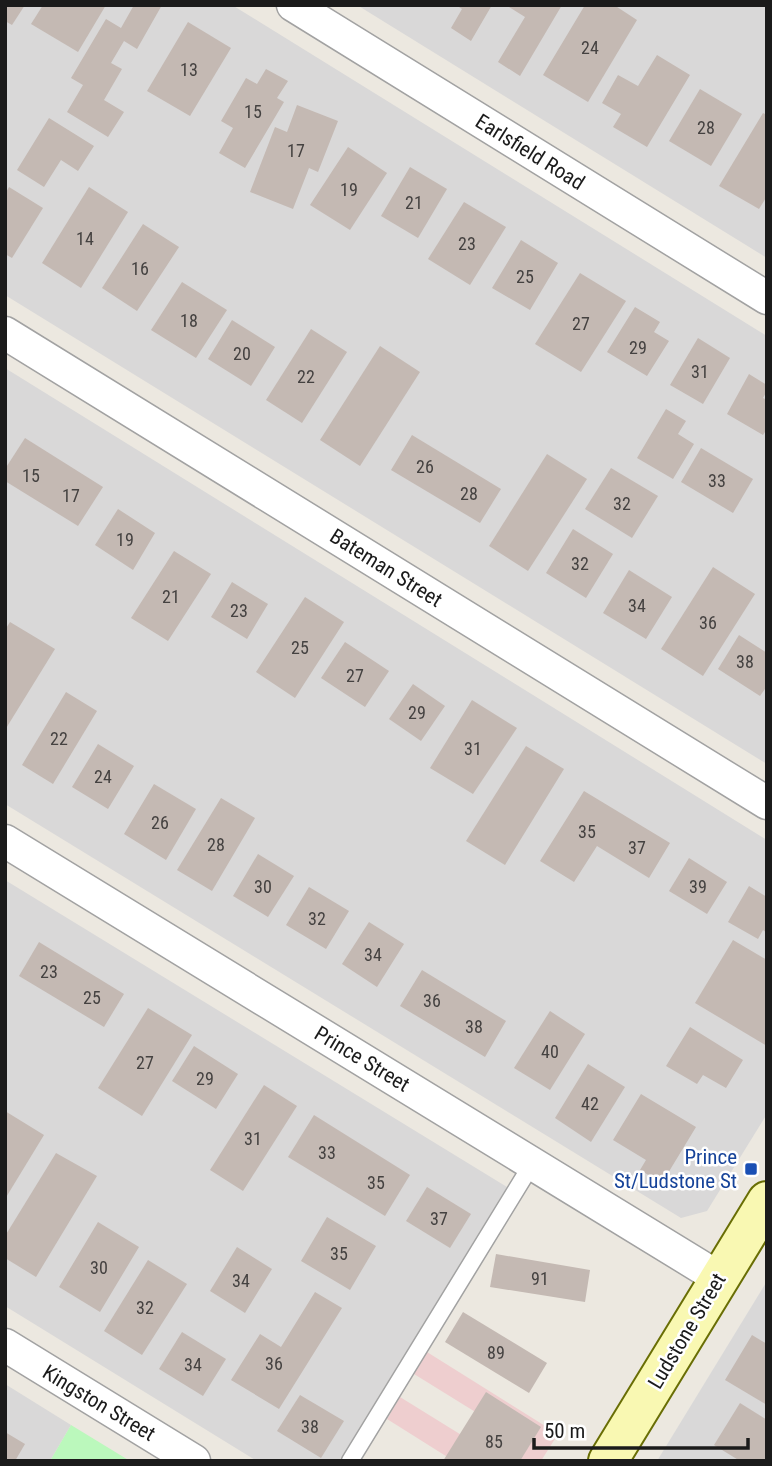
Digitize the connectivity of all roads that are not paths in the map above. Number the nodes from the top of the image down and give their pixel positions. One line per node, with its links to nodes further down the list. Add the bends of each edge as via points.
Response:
1 (293, 5): 2 (street, Earlsfield Road)
2 (767, 298)
3 (5, 333): 4 (street, Bateman Street)
4 (767, 803)
5 (5, 841): 6 (street, Prince Street)
6 (533, 1164): 8 (street, Prince Street); 11 (lane)
7 (767, 1201): 8 (street, Ludstone Street)
8 (719, 1278): 12 (street, Ludstone Street)
9 (5, 1345): 10 (street, Kingston Street)
10 (194, 1461)
11 (350, 1461)
12 (608, 1461)

